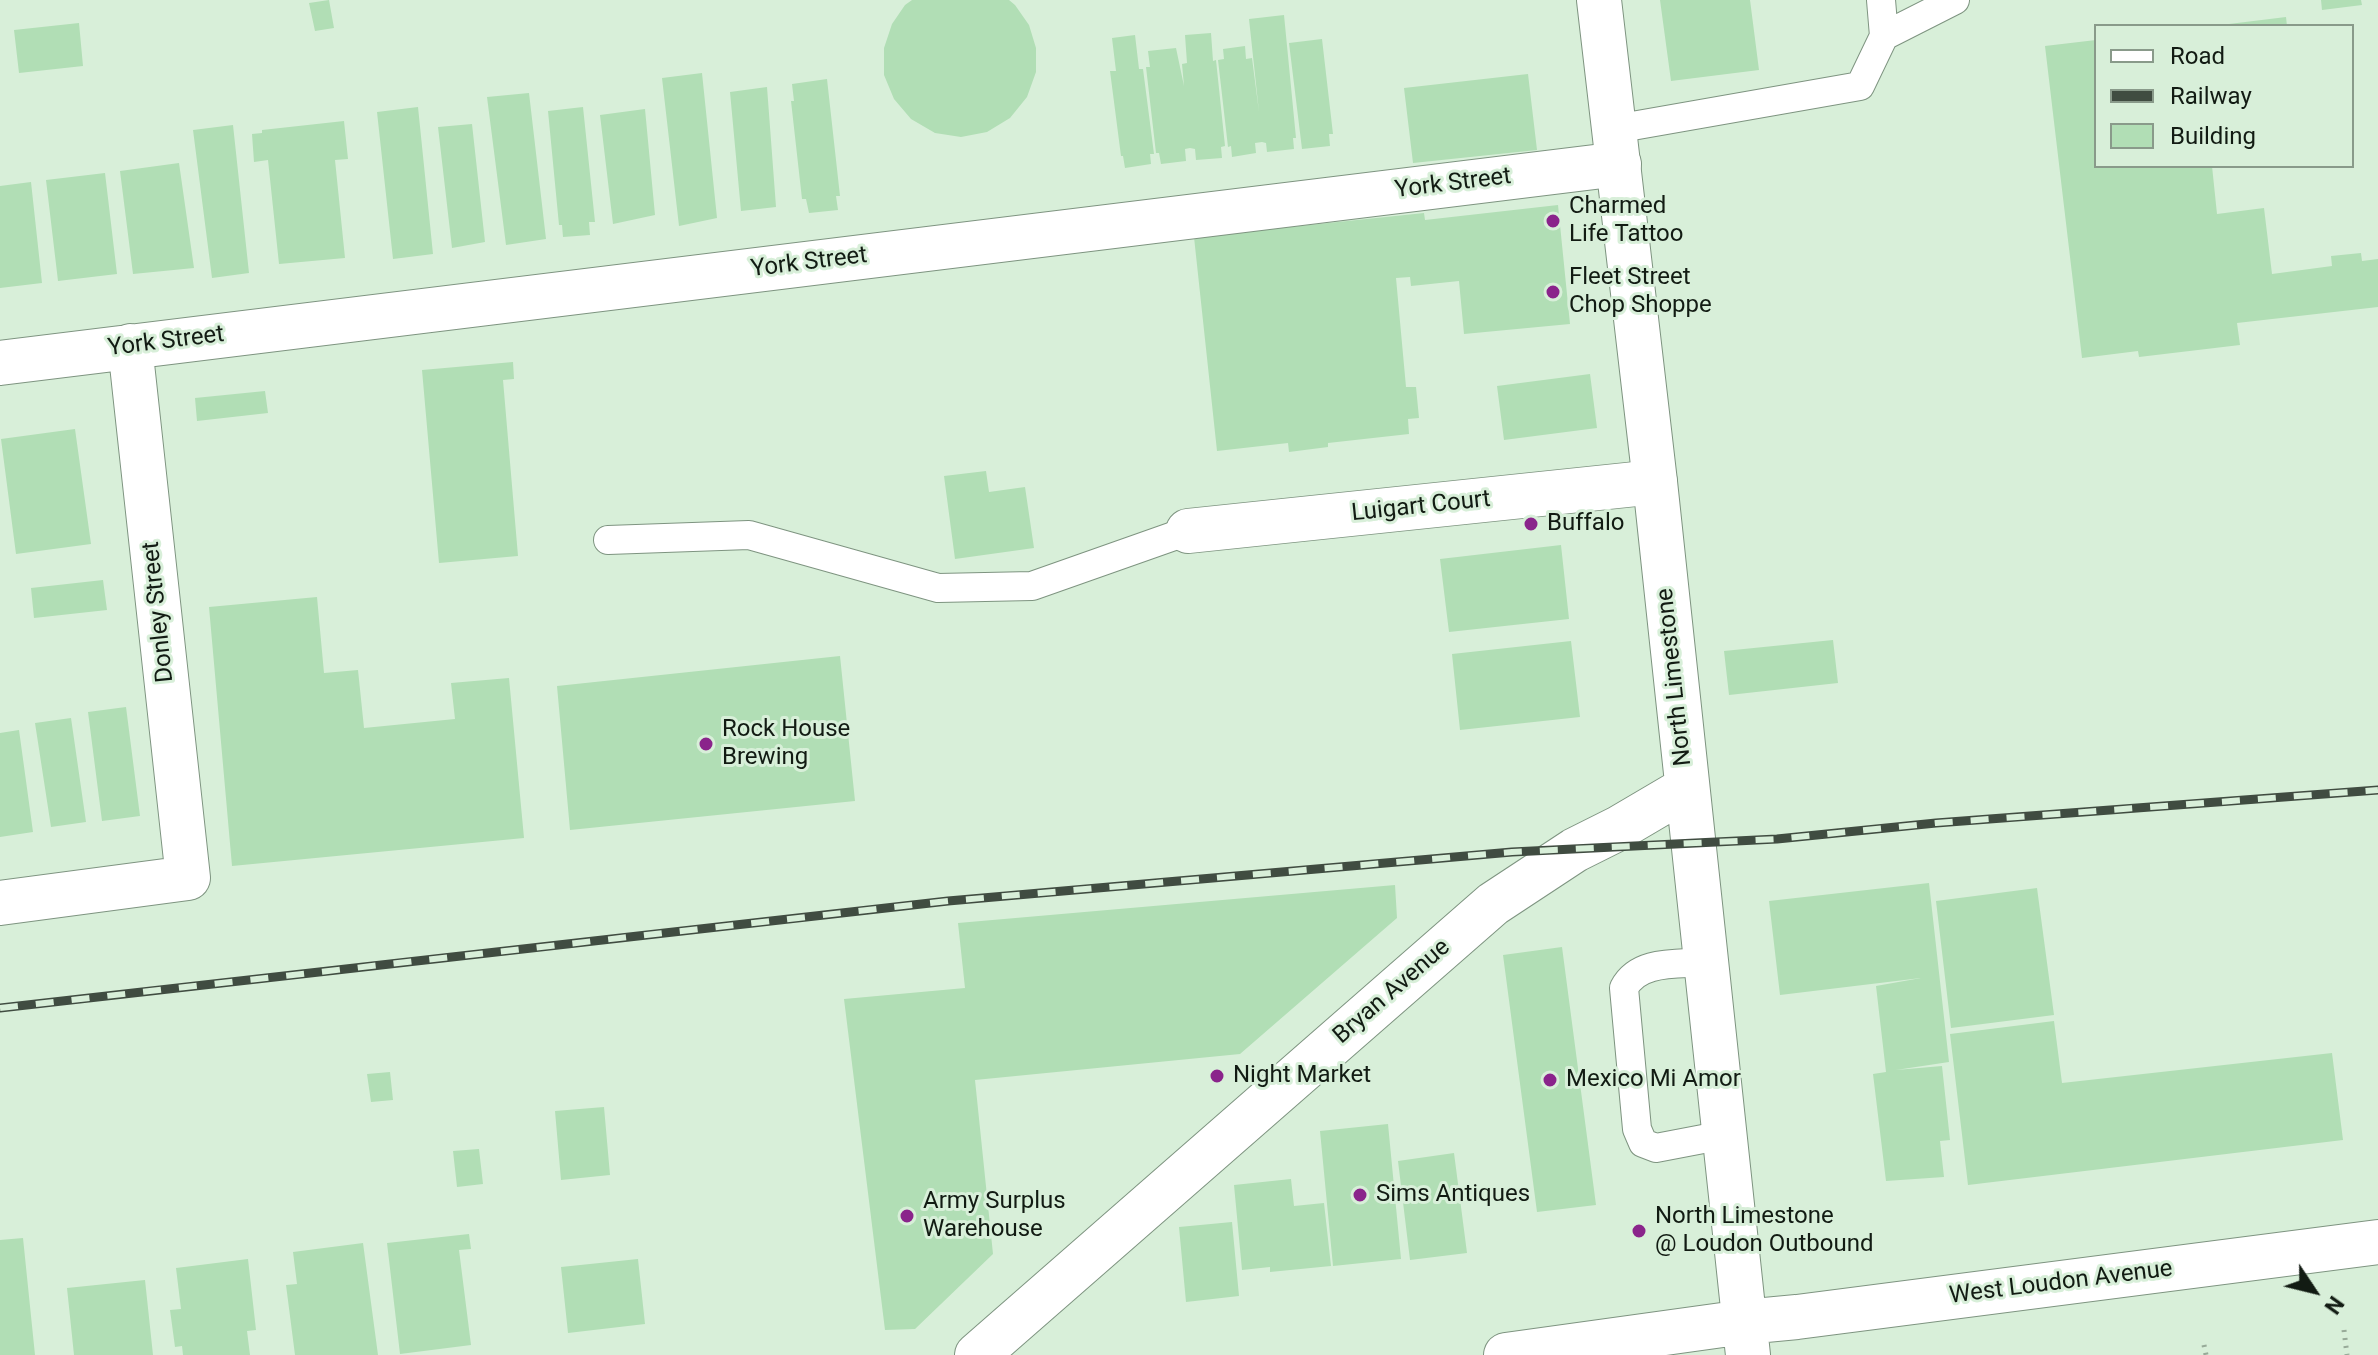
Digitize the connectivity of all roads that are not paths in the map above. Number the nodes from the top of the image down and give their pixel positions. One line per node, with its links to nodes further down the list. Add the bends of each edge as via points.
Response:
1 (1599, 0): 5 (street, North Limestone)
2 (1881, 0): 4 (lane)
3 (1955, 0): 4 (lane)
4 (1884, 36): 5 (lane, via 1860,86)
5 (1617, 146): 6 (street, York Street); 8 (street, North Limestone)
6 (130, 346): 7 (street, York Street); 12 (street, Donley Street, via 188,878)
7 (0, 363)
8 (1655, 482): 9 (street, Luigart Court); 11 (street, North Limestone)
9 (1188, 531): 10 (lane, via 1032,586 938,588 749,535)
10 (608, 540)
11 (1687, 788): 13 (street, North Limestone); 17 (street, Bryan Avenue, via 1575,850 1493,904)
12 (0, 903)
13 (1707, 962): 14 (street, North Limestone); 14 (lane, via 1644,968 1629,977 1624,988 1637,1129 1643,1143 1656,1148)
14 (1724, 1135): 16 (street, North Limestone)
15 (2378, 1242): 16 (street, West Loudon Avenue, via 1797,1317)
16 (1746, 1338): 18 (street, West Loudon Avenue)
17 (977, 1355)
18 (1506, 1355)

